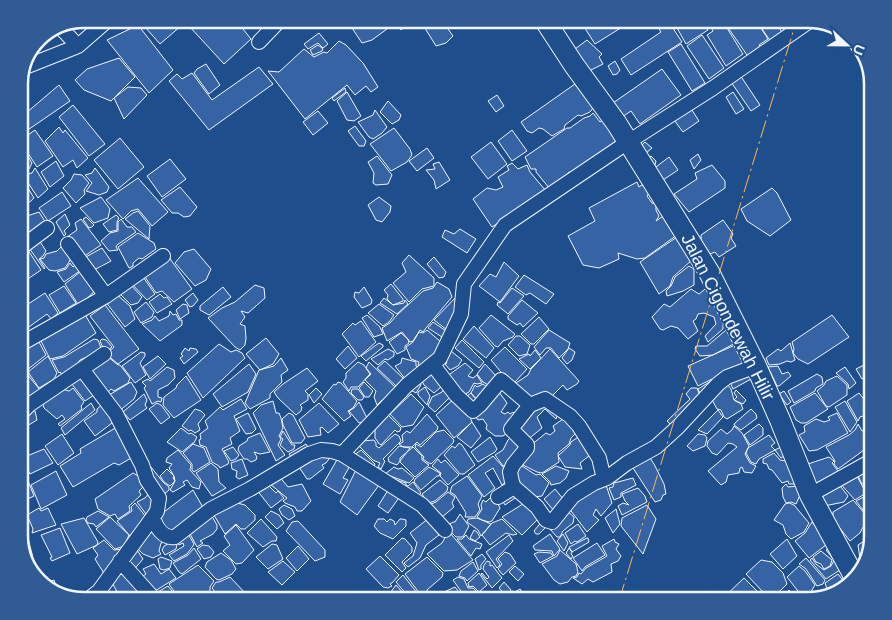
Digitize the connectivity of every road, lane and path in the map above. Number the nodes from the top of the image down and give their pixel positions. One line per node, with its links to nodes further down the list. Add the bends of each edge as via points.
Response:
1 (99, 28): 7 (street)
2 (272, 28): 6 (street)
3 (550, 28): 9 (street, Jalan Cigondewah Hilir)
4 (799, 28): 9 (street)
5 (64, 31): 7 (street)
6 (259, 42)
7 (78, 46): 8 (street)
8 (31, 65)
9 (628, 142): 17 (street, via 505,225 464,284 461,314 440,358); 18 (street, Jalan Cigondewah Hilir, via 709,272)
10 (47, 228): 11 (street)
11 (28, 242)
12 (68, 244): 14 (street)
13 (163, 256): 14 (street)
14 (106, 296): 15 (street)
15 (28, 340)
16 (104, 354): 19 (street)
17 (433, 365): 21 (street, via 473,411 501,380); 22 (street, via 407,386)
18 (756, 366): 24 (street, via 727,377 656,447); 26 (street, Jalan Cigondewah Hilir)
19 (82, 369): 20 (street); 28 (street, via 116,414 159,498)
20 (28, 405)
21 (530, 405): 24 (street, via 545,399 570,416 599,458); 25 (street, via 511,428 527,445 510,472)
22 (342, 454): 28 (street, via 321,450 309,454 250,490 211,509 174,537 166,537); 29 (street, via 422,505)
23 (864, 465): 26 (street)
24 (604, 479): 25 (street, via 573,496 552,522 546,520 537,507)
25 (514, 487): 27 (street)
26 (810, 495): 31 (street, Jalan Cigondewah Hilir)
27 (498, 497)
28 (153, 518): 30 (street)
29 (445, 530)
30 (120, 561): 32 (street); 33 (street)
31 (852, 571)
32 (98, 592)
33 (148, 592)

